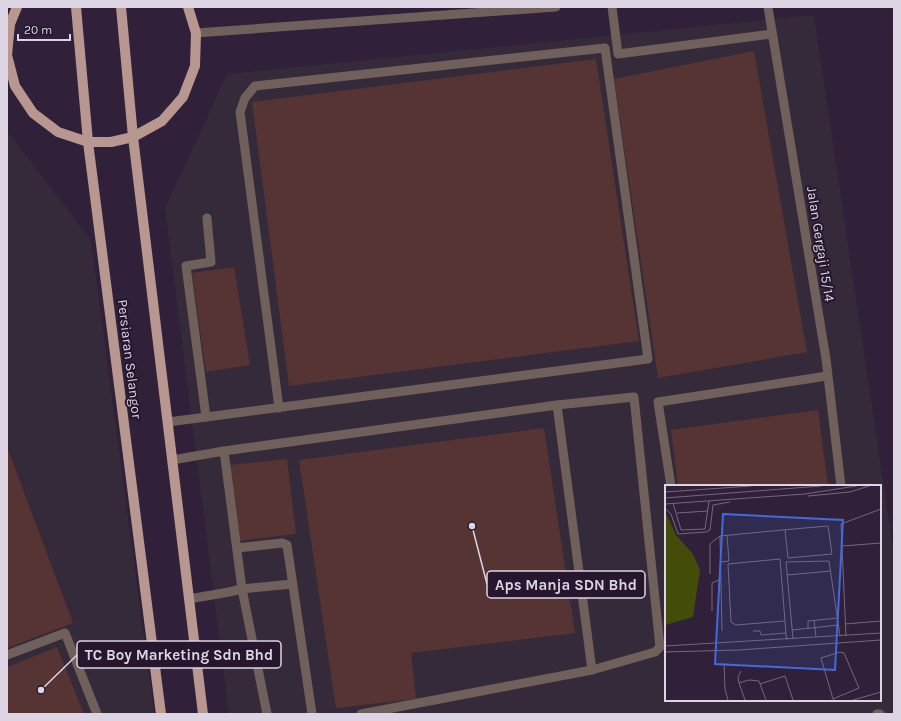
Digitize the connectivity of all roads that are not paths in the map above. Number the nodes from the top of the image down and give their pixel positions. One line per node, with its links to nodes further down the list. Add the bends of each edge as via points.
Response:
1 (17, 7): 11 (main road, via 10,24)
2 (76, 7): 13 (main road, Persiaran Selangor)
3 (121, 7): 12 (main road)
4 (188, 7): 9 (main road)
5 (556, 7): 8 (lane)
6 (612, 7): 10 (lane, via 618,54)
7 (768, 7): 10 (lane, Jalan Gergaji 15/14)
8 (508, 9): 9 (lane)
9 (196, 33): 12 (main road, via 195,66 183,97 162,122)
10 (772, 34): 15 (lane, Jalan Gergaji 15/14)
11 (7, 55): 13 (main road, via 15,86 33,113 58,132)
12 (133, 137): 13 (main road, via 111,142); 19 (main road)
13 (88, 142): 31 (main road, Persiaran Selangor)
14 (207, 218): 18 (lane, via 211,262 186,266)
15 (827, 376): 22 (lane, via 658,402); 23 (lane, Jalan Gergaji 15/14)
16 (557, 405): 20 (lane); 29 (lane); 29 (lane, via 634,397 660,647 655,652)
17 (279, 408): 17 (lane, via 240,112 245,98 255,86 605,48 648,359); 18 (lane)
18 (206, 417): 19 (lane)
19 (168, 422): 21 (main road)
20 (224, 451): 21 (lane); 24 (lane)
21 (172, 460): 27 (main road)
22 (671, 485)
23 (841, 485)
24 (236, 548): 25 (lane, via 282,543 287,546); 26 (lane)
25 (292, 584): 26 (lane); 34 (lane)
26 (242, 589): 27 (lane); 33 (lane)
27 (189, 599): 32 (main road)
28 (7, 655): 30 (lane, via 65,633)
29 (592, 670): 35 (lane)
30 (97, 714)
31 (161, 714)
32 (203, 714)
33 (267, 714)
34 (312, 714)
35 (362, 714)

